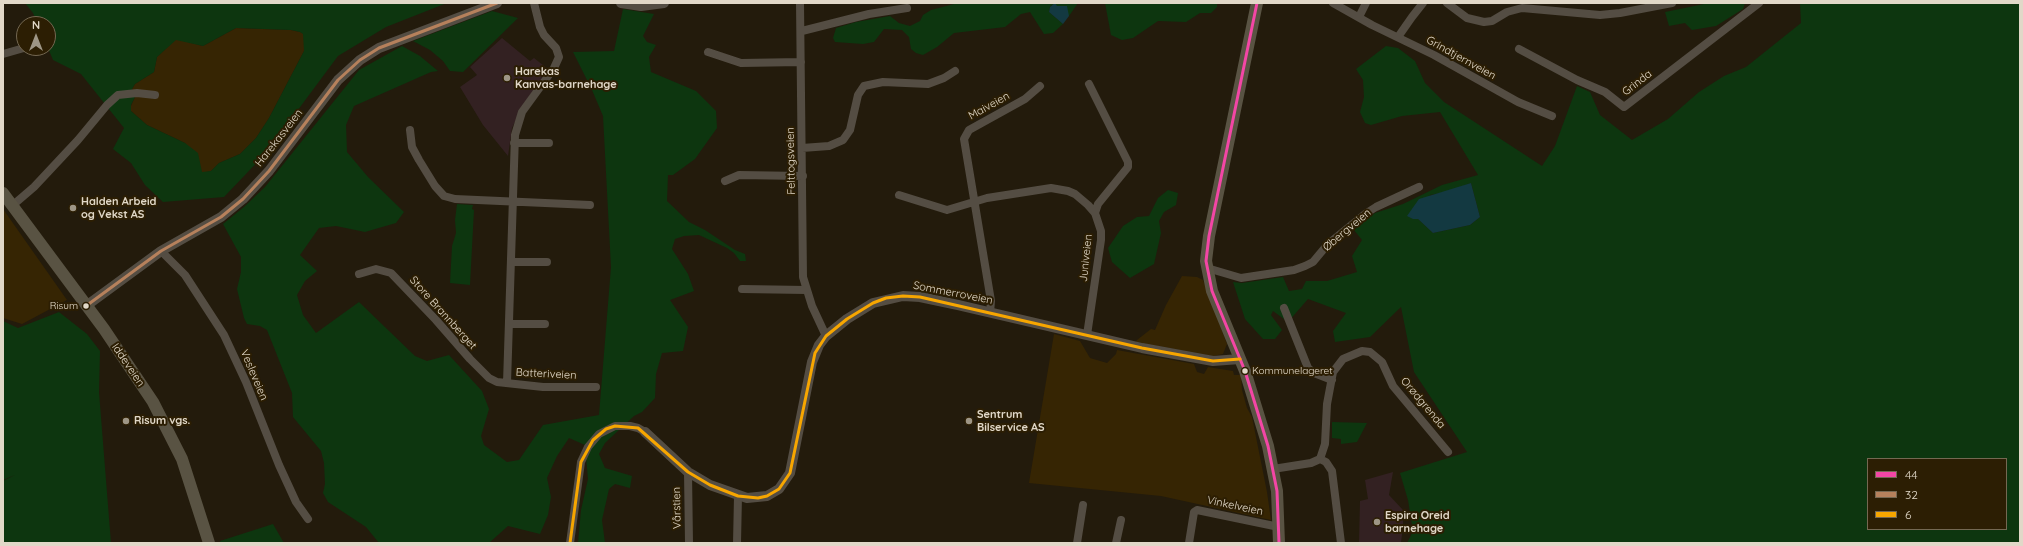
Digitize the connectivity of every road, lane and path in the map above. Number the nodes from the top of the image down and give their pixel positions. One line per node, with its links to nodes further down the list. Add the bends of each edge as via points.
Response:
1 (497, 3): 44 (street, Harekasveien, via 379,48 360,60 338,80 268,171 243,199 221,217)
2 (534, 3): 31 (street, Batteriveien, via 540,28 556,48 558,57 554,68 522,112)
3 (621, 3): 4 (street, via 641,6)
4 (664, 3)
5 (800, 3): 18 (street, Felttogsveien)
6 (1257, 3): 47 (main road, via 1209,236)
7 (1333, 3): 17 (street, Grindtjernveien)
8 (1366, 3): 17 (street)
9 (1423, 3): 19 (street)
10 (1447, 3): 16 (street, via 1467,18 1478,22 1492,21)
11 (1505, 3): 16 (street)
12 (1672, 3): 14 (street)
13 (1759, 3): 21 (street, Grinda, via 1624,107 1605,92)
14 (1658, 4): 16 (street, via 1600,15 1528,7)
15 (907, 8): 18 (street, via 869,14)
16 (1507, 12)
17 (1359, 18): 19 (street, Grindtjernveien)
18 (802, 31): 24 (street, Felttogsveien)
19 (1398, 37): 29 (street, Grindtjernveien, via 1518,102)
20 (16, 50): 23 (street)
21 (1519, 50)
22 (708, 52): 24 (street, via 741,63)
23 (3, 54)
24 (802, 62): 33 (street, Felttogsveien)
25 (955, 71): 33 (street, via 928,84 883,82 864,86 858,95 850,130 843,140 829,146)
26 (1089, 84): 43 (street, via 1128,162 1128,167 1098,204)
27 (1040, 86): 39 (street, Maiveien, via 1025,98 973,127 966,134 964,139)
28 (155, 94): 42 (street, via 118,95 34,187)
29 (1552, 116)
30 (410, 130): 40 (street, via 412,146 419,160 434,186 444,196 455,199)
31 (514, 143): 32 (street); 40 (street, Batteriveien)
32 (549, 143)
33 (802, 148): 34 (street, Felttogsveien)
34 (803, 176): 35 (street, via 739,175); 50 (street, Felttogsveien, via 803,268)
35 (725, 181)
36 (1419, 187): 47 (street, Øbergveien, via 1365,214 1328,244 1313,262 1305,266 1241,278)
37 (3, 193): 42 (main road, Iddeveien)
38 (899, 195): 39 (street, via 947,210)
39 (974, 201): 43 (street, via 1043,189 1060,189 1082,199); 53 (street, Maiveien, via 991,301)
40 (512, 202): 41 (street); 45 (street, Batteriveien)
41 (590, 205)
42 (13, 206): 51 (main road, Iddeveien)
43 (1095, 213): 56 (street, Juniveien, via 1101,240)
44 (161, 251): 51 (street, Harekasveien); 69 (street, Vesleveien, via 186,277 224,335 279,465 296,502)
45 (511, 262): 46 (street); 54 (street, Batteriveien)
46 (546, 262)
47 (1207, 268): 58 (main road, via 1212,291)
48 (359, 274): 60 (street, Store Brannberget, via 376,269 391,273 481,370 490,378)
49 (742, 289): 50 (street)
50 (806, 290): 57 (street, Felttogsveien)
51 (86, 306): 72 (main road, Iddeveien, via 162,416 186,469)
52 (1284, 308): 59 (street, via 1308,368)
53 (990, 313): 56 (street, Sommerroveien); 57 (street, Sommerroveien, via 920,297 903,296 873,303 847,318)
54 (509, 324): 55 (street); 60 (street, Batteriveien)
55 (545, 324)
56 (1087, 335): 58 (street, Sommerroveien, via 1213,361)
57 (826, 336): 67 (street, Sommerroveien, via 812,362 790,474 779,489 767,496)
58 (1240, 359): 65 (main road, via 1262,420)
59 (1332, 380): 63 (street, Orødgrenda, via 1337,365 1348,355 1362,351 1370,352 1382,362 1393,386); 64 (street, Orødgrenda, via 1327,404 1325,444)
60 (507, 383): 61 (street, Batteriveien, via 543,387)
61 (596, 387)
62 (645, 432): 66 (street, Sommerroveien); 73 (street, via 630,426 615,426 599,434 588,447 581,462)
63 (1448, 452)
64 (1320, 459): 65 (street, via 1311,463); 80 (street, via 1326,462 1332,471)
65 (1273, 469): 71 (main road)
66 (688, 472): 67 (street, Sommerroveien, via 710,485); 74 (street, Vårstien)
67 (738, 496): 75 (street)
68 (1083, 505): 76 (street)
69 (308, 519)
70 (1121, 520): 77 (street)
71 (1279, 527): 78 (street, Vinkelveien, via 1197,510 1194,512); 79 (main road)
72 (209, 543)
73 (570, 543)
74 (689, 543)
75 (737, 543)
76 (1077, 543)
77 (1116, 543)
78 (1189, 543)
79 (1279, 543)
80 (1341, 543)

